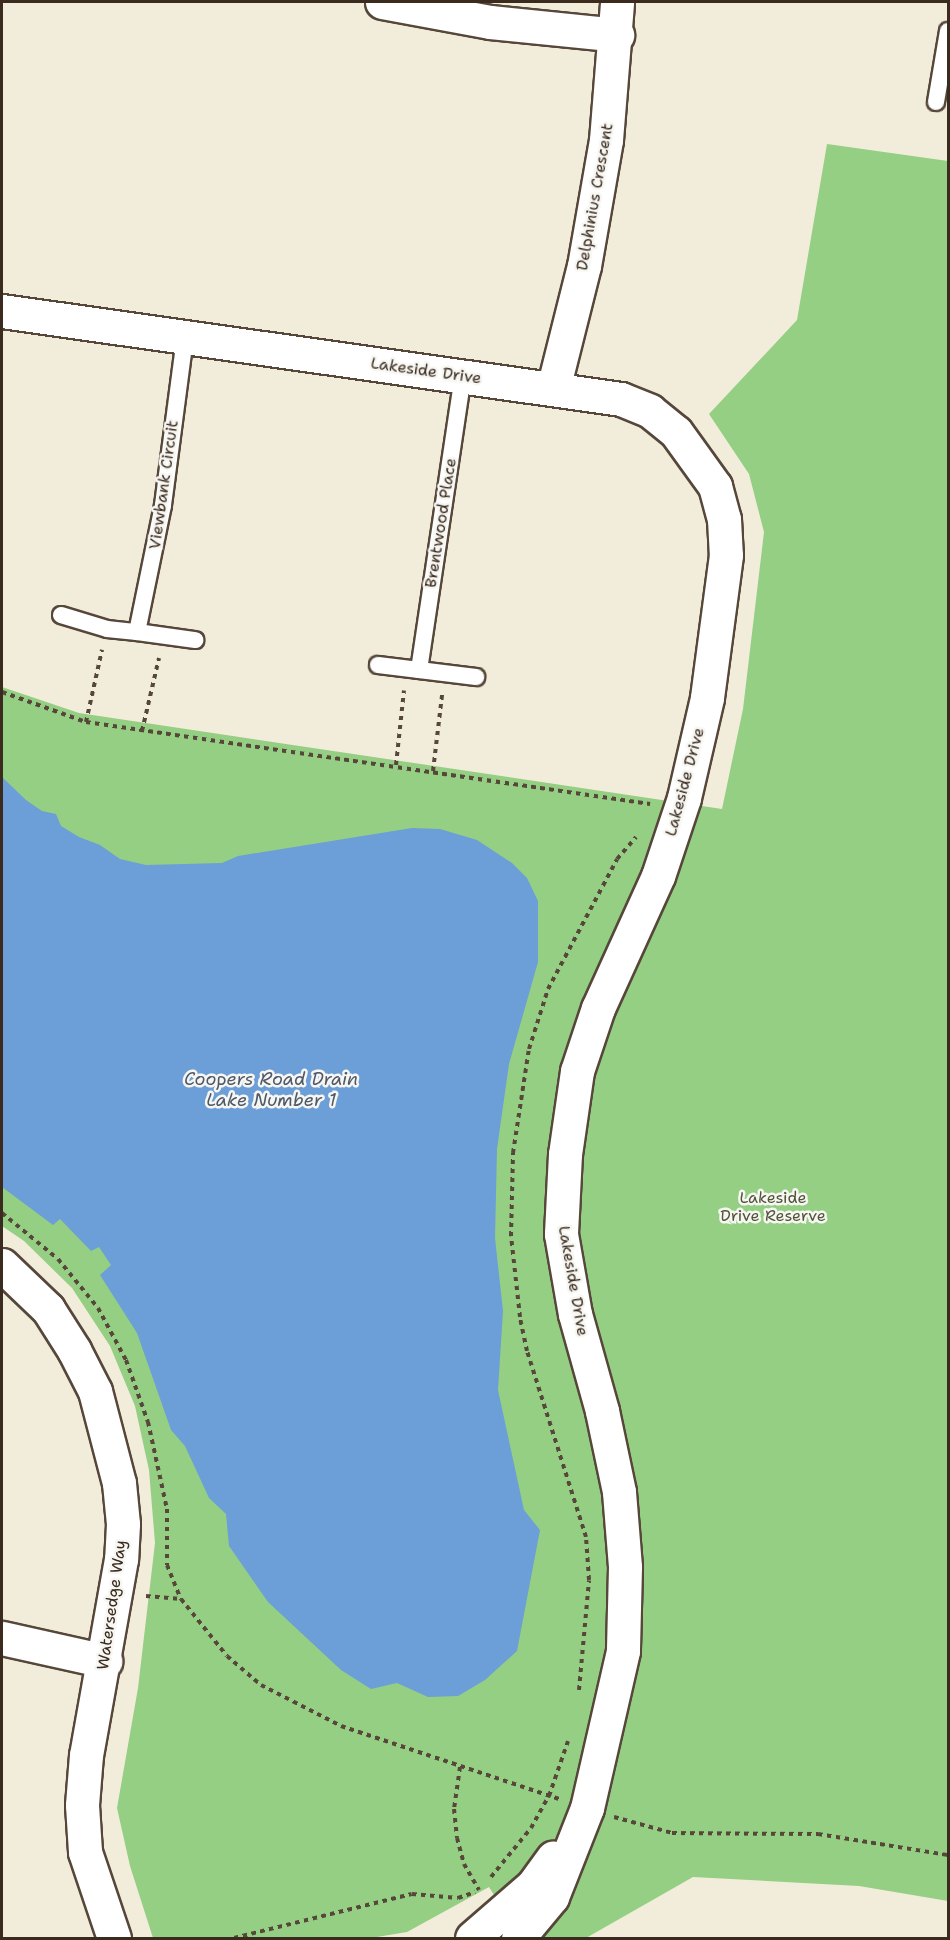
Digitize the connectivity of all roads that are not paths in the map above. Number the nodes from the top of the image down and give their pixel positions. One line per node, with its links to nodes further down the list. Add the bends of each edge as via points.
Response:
1 (382, 2): 4 (street, via 490,22)
2 (617, 2): 4 (street, Delphinius Crescent)
3 (948, 31): 5 (lane)
4 (617, 35): 9 (street, Delphinius Crescent, via 606,140 586,254)
5 (936, 102)
6 (2, 311): 7 (street, Lakeside Drive)
7 (185, 337): 8 (street, Lakeside Drive); 11 (lane, Viewbank Circuit, via 163,504)
8 (463, 377): 9 (street, Lakeside Drive); 14 (lane, Brentwood Place)
9 (553, 389): 19 (street, Lakeside Drive, via 621,399 650,411 676,432 715,486 724,519 726,555 707,698 684,798 658,876 598,1008 577,1071 565,1154 561,1234 575,1314 619,1492 625,1567 623,1651 587,1808 533,1885)
10 (62, 615): 11 (lane, via 106,629)
11 (137, 632): 12 (lane)
12 (195, 640)
13 (378, 664): 14 (lane)
14 (413, 669): 15 (lane)
15 (476, 677)
16 (2, 1265): 18 (street, Watersedge Way, via 48,1309 74,1350 95,1391 110,1438 123,1524)
17 (2, 1638): 18 (street)
18 (105, 1661): 20 (street, Watersedge Way, via 86,1755 82,1804 85,1852)
19 (489, 1933)
20 (114, 1938)

